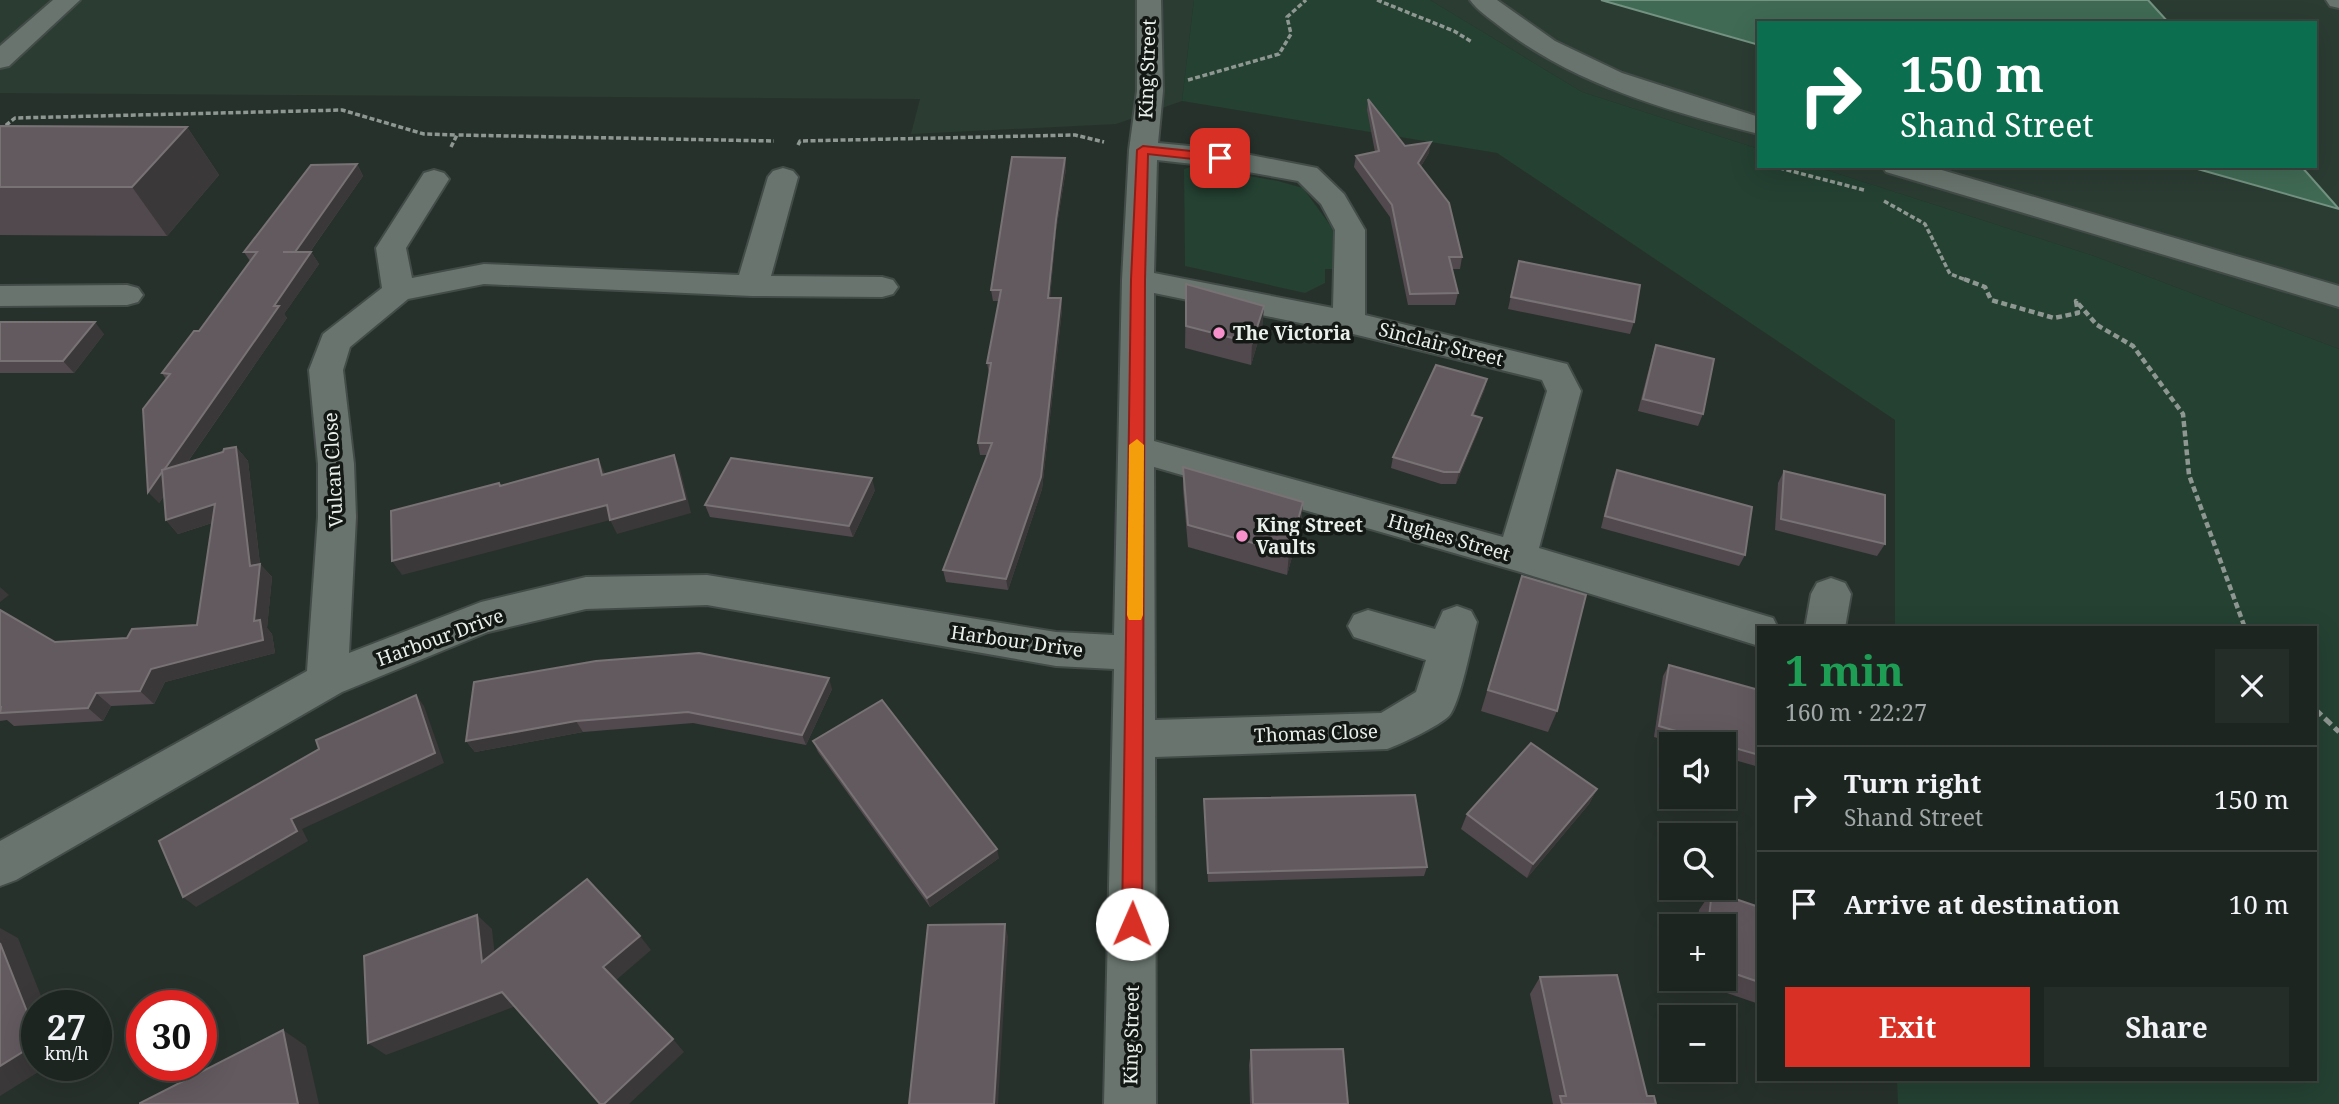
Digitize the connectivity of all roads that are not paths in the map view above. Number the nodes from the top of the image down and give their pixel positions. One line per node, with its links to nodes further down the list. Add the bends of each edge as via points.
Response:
1 (68, 0): 4 (street)
2 (1149, 0): 6 (street, King Street, via 1150,91)
3 (1482, 0): 5 (street, via 1581,66 1635,90)
4 (0, 60)
5 (1757, 125)
6 (1143, 150): 10 (street, King Street); 17 (street, via 1307,174 1334,200 1350,230)
7 (1903, 168): 16 (street)
8 (783, 177): 11 (street)
9 (434, 179): 13 (street, via 391,248)
10 (1138, 280): 17 (street, Sinclair Street); 18 (street, King Street)
11 (752, 286): 12 (street, Vulcan Close); 13 (street, Vulcan Close, via 484,274)
12 (882, 287)
13 (398, 291): 23 (street, Vulcan Close, via 335,342 326,370 337,464)
14 (128, 295): 15 (street)
15 (0, 296)
16 (2339, 296)
17 (1349, 322): 19 (street, Sinclair Street, via 1555,372 1564,391)
18 (1137, 449): 19 (street, Hughes Street); 22 (street, King Street)
19 (1517, 556): 21 (street, Hughes Street)
20 (1368, 626): 24 (street, Thomas Close, via 1453,636 1434,703 1387,731)
21 (1757, 629)
22 (1135, 653): 23 (street, Harbour Drive, via 1056,649 707,590 586,593 481,618); 24 (street, King Street)
23 (327, 680): 25 (street, Harbour Drive)
24 (1135, 739): 26 (street, King Street)
25 (0, 865)
26 (1130, 1104)

